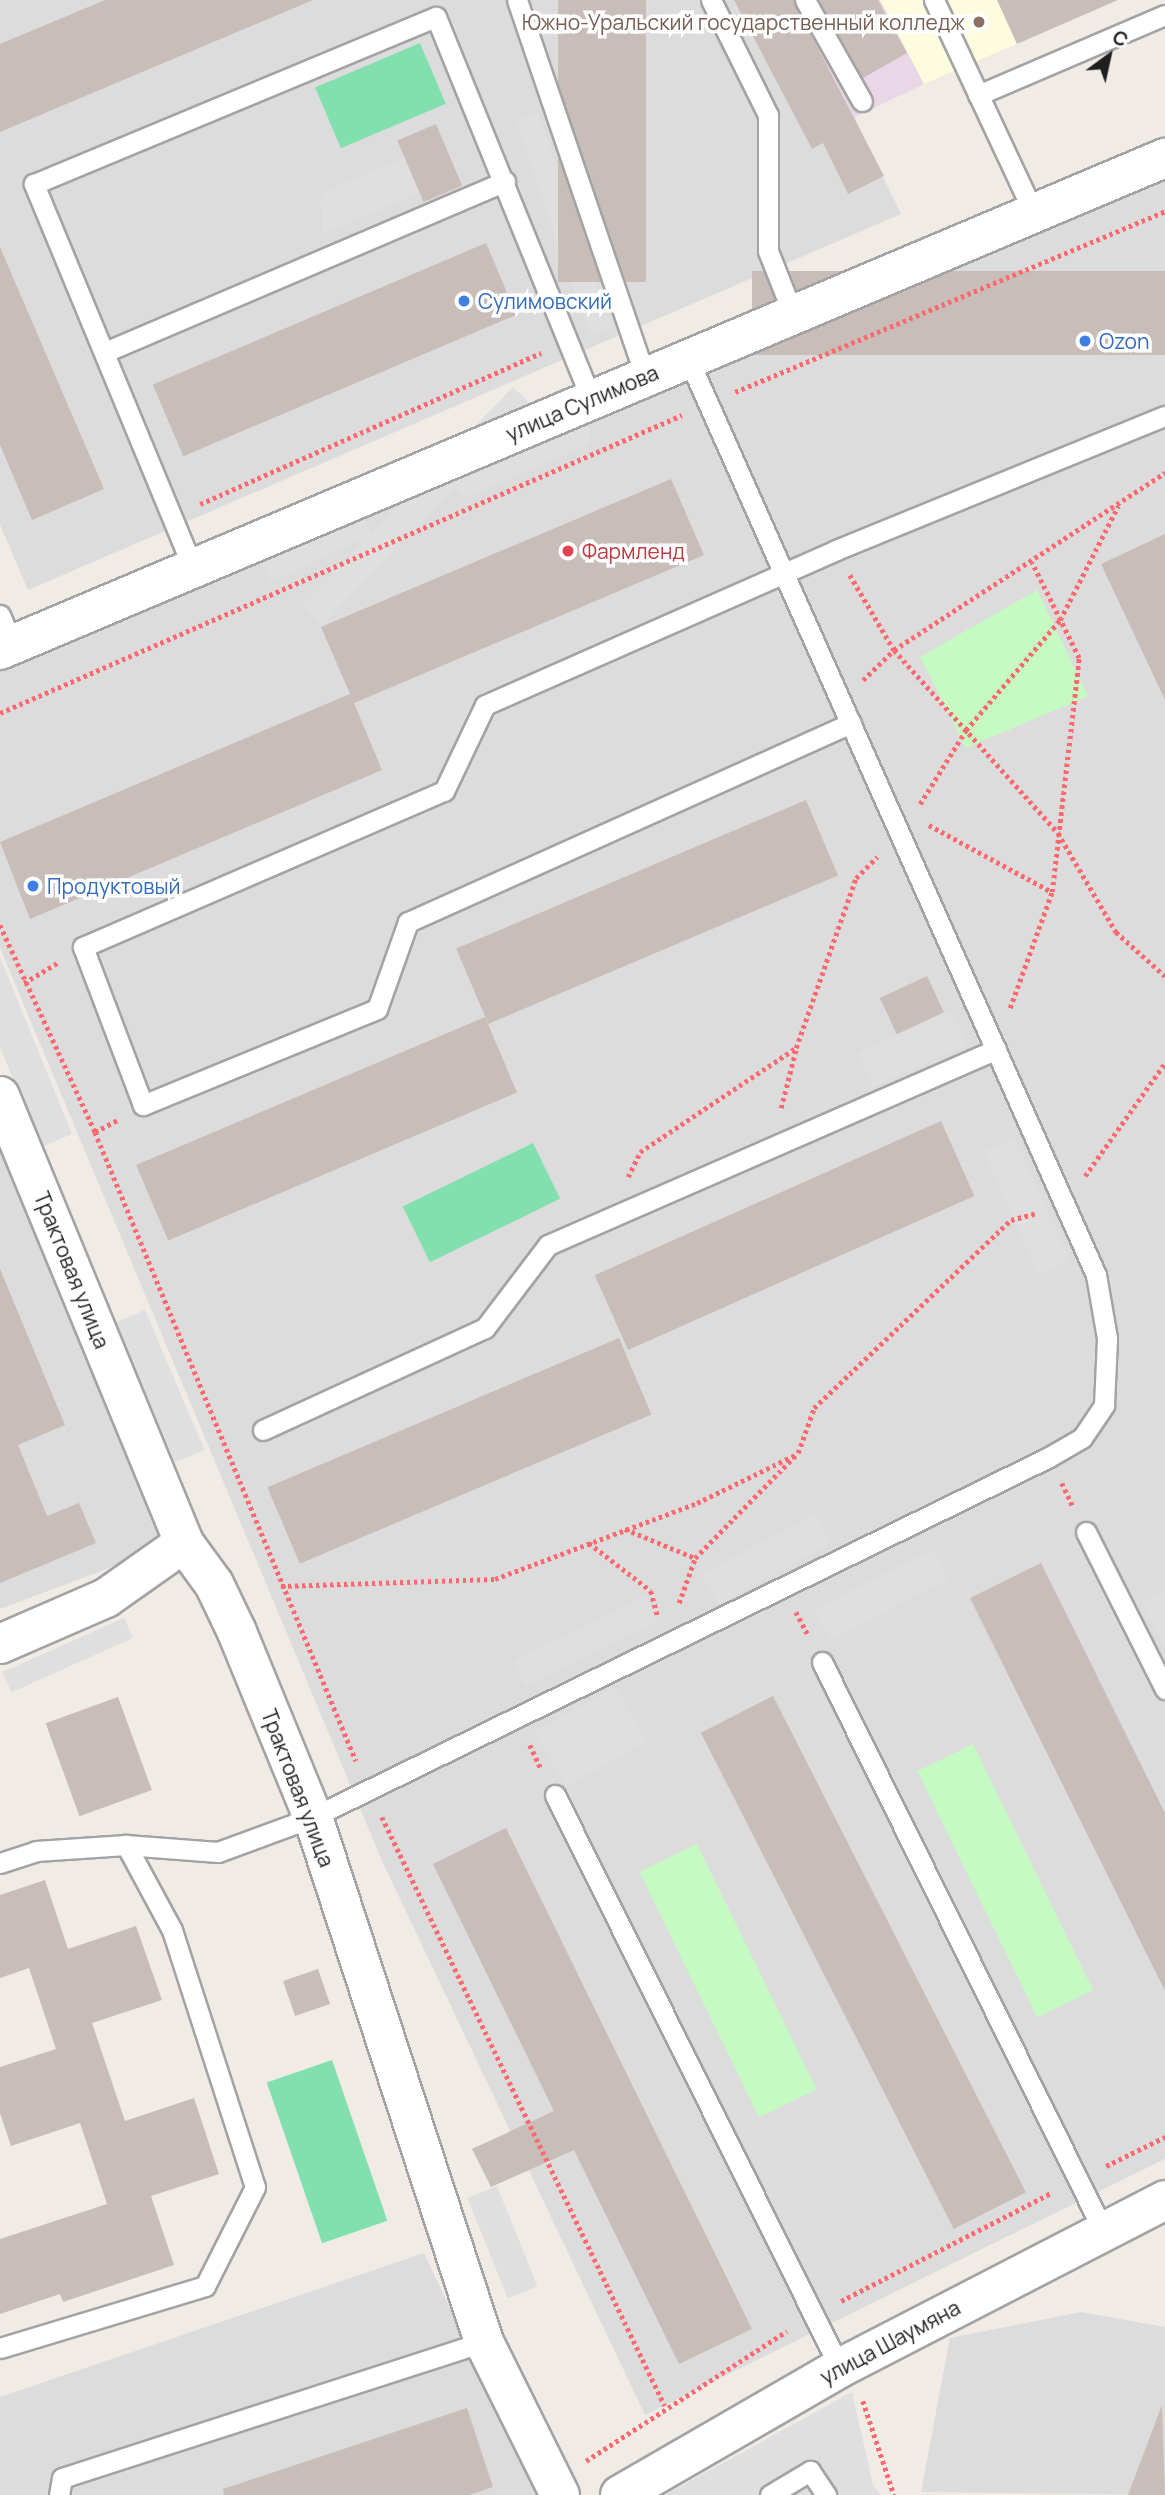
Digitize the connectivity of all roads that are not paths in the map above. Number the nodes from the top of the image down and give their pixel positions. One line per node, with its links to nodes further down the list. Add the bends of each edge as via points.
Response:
1 (517, 0): 14 (lane)
2 (711, 0): 11 (lane, via 768,115 768,251)
3 (805, 0): 7 (lane)
4 (934, 0): 6 (lane)
5 (1165, 15): 6 (lane)
6 (978, 95): 10 (lane)
7 (862, 101)
8 (1165, 158): 10 (street, улица Сулимова)
9 (505, 181): 12 (lane); 12 (lane, via 436,16 34,184); 15 (lane)
10 (1034, 213): 11 (street, улица Сулимова)
11 (793, 314): 13 (street, улица Сулимова)
12 (105, 352): 17 (lane)
13 (688, 358): 14 (street, улица Сулимова); 18 (lane)
14 (645, 376): 15 (street, улица Сулимова)
15 (591, 399): 17 (street, улица Сулимова)
16 (1165, 416): 18 (lane)
17 (192, 568): 19 (street, улица Сулимова)
18 (786, 573): 20 (lane); 20 (lane, via 485,705 444,791 83,947 143,1105 377,1009 408,922)
19 (4, 637)
20 (851, 723): 21 (lane, via 907,824)
21 (996, 1049): 23 (lane, via 548,1245 485,1328); 30 (lane, via 1096,1275 1107,1338 1104,1405 1082,1438)
22 (0, 1096): 25 (street, Трактовая улица)
23 (263, 1430)
24 (1086, 1532): 28 (lane)
25 (184, 1543): 26 (street, via 106,1598); 30 (street, Трактовая улица, via 214,1584 237,1632)
26 (0, 1644)
27 (822, 1662): 34 (lane)
28 (1165, 1689)
29 (555, 1795): 37 (lane)
30 (313, 1817): 31 (lane, via 218,1852); 35 (street, Трактовая улица)
31 (126, 1845): 32 (lane, via 36,1851); 36 (lane, via 172,1930 255,2187 205,2286)
32 (0, 1863)
33 (1165, 2200): 34 (street, улица Шаумяна)
34 (1102, 2230): 37 (street, улица Шаумяна)
35 (484, 2342): 38 (lane, via 62,2478); 39 (street, Трактовая улица)
36 (0, 2348)
37 (840, 2368): 40 (street, улица Шаумяна)
38 (59, 2495)
39 (560, 2495)
40 (620, 2495)
41 (771, 2495): 42 (lane, via 810,2471)
42 (826, 2495)

